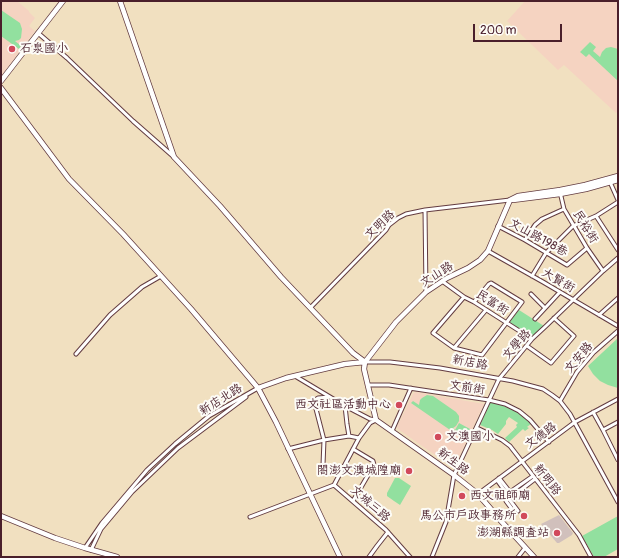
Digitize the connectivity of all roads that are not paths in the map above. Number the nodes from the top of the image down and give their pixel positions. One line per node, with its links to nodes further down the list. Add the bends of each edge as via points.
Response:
1 (63, 1): 3 (main road)
2 (120, 1): 6 (main road)
3 (38, 33): 4 (main road); 6 (street)
4 (1, 80)
5 (1, 88): 25 (main road, via 69,179)
6 (174, 157): 35 (main road)
7 (618, 176): 10 (main road)
8 (618, 180): 9 (main road)
9 (610, 182): 10 (main road, via 586,189); 12 (street)
10 (560, 192): 11 (main road); 13 (street, 民裕街)
11 (510, 200): 14 (street, 文明路); 16 (main road, 文山路)
12 (618, 201): 15 (street)
13 (564, 209): 17 (street, 民裕街); 18 (street, via 535,225)
14 (424, 210): 28 (street); 35 (street, 文明路, via 406,214 389,225)
15 (596, 216): 17 (street); 20 (street)
16 (498, 226): 18 (street, 文山路198巷); 21 (main road, 文山路)
17 (573, 226): 19 (street, 民裕街); 22 (street)
18 (525, 240): 22 (street, 文山路198巷)
19 (587, 248): 22 (street, 文山路198巷, via 567,265); 24 (street, 民裕街)
20 (618, 250)
21 (488, 251): 26 (street, 大賢街); 27 (main road, 文山路, via 468,268)
22 (546, 253): 26 (street)
23 (618, 258): 24 (street, 文學路)
24 (603, 270): 33 (street, 文學路)
25 (161, 276): 47 (street, via 142,287 110,315); 52 (main road)
26 (532, 276): 29 (street, 大賢街)
27 (442, 281): 28 (main road, 文山路); 31 (street, 民富街)
28 (426, 292): 48 (main road, 文山路, via 396,322)
29 (560, 292): 33 (street, 大賢街); 36 (street)
30 (531, 294): 36 (street)
31 (464, 297): 34 (street, 民富街); 46 (street, via 433,333)
32 (618, 298): 38 (street)
33 (572, 300): 38 (street, 大賢街); 39 (street, 文學路)
34 (474, 302): 37 (street, 民富街); 41 (street, via 492,283 522,302)
35 (311, 308): 48 (main road, via 353,353)
36 (545, 308): 40 (street)
37 (486, 310): 41 (street, 民富街); 46 (street)
38 (599, 315): 42 (street, 大賢街)
39 (554, 318): 44 (street, 文學路); 45 (street, via 574,336 550,363)
40 (535, 319)
41 (506, 323): 44 (street, 民富街); 46 (street, via 482,354)
42 (618, 326)
43 (618, 331): 57 (street, 文安路, via 581,367)
44 (532, 339): 45 (street, 文學路)
45 (527, 346): 50 (street, 文學路)
46 (454, 348)
47 (76, 354)
48 (365, 362): 49 (main road, 新店路); 50 (street, 新店路, via 431,366); 51 (main road)
49 (294, 376): 52 (main road, 新店路); 54 (street)
50 (499, 379): 56 (street, 文學路); 57 (street, 新店路, via 543,389)
51 (368, 384): 53 (street, 文前街); 60 (main road)
52 (258, 388): 70 (main road); 90 (street, 新店北路, via 209,416 164,454 102,523); 92 (street, 新店北路, via 178,448 132,492 101,530)
53 (411, 388): 56 (street, 文前街); 65 (street)
54 (329, 397): 58 (street); 68 (street, via 315,400)
55 (618, 399): 59 (street, 文德路)
56 (489, 400): 63 (street, 文學路); 69 (street, 文前街, via 519,411)
57 (560, 401): 61 (street, 新店路)
58 (345, 406): 60 (street); 66 (street)
59 (593, 412): 61 (street, 文德路); 64 (street)
60 (376, 420): 65 (main road, 新生路); 67 (street, via 370,423)
61 (575, 422): 69 (street, 文德路); 85 (street, 新店路)
62 (618, 422): 64 (street)
63 (477, 428): 73 (street, 新明路, via 502,440); 75 (street, 文學路)
64 (603, 430): 72 (street)
65 (392, 431): 75 (main road, 新生路)
66 (349, 436): 67 (street); 68 (street)
67 (358, 438): 71 (street)
68 (324, 440): 70 (street); 74 (street)
69 (549, 442): 73 (street, 文德路)
70 (288, 449): 81 (main road)
71 (353, 449): 79 (street); 84 (street, via 373,461 374,466)
72 (618, 460)
73 (521, 461): 76 (street, 新明路); 77 (street, 文德路)
74 (323, 465)
75 (454, 475): 82 (main road, 新生路); 97 (street, 文學路, via 446,522)
76 (532, 476): 78 (street, 新明路); 80 (street)
77 (498, 479): 80 (street); 82 (street, 文德路)
78 (535, 479): 83 (street); 100 (street, 新明路, via 579,535)
79 (334, 485): 81 (street, 文城三路); 84 (street, 文城三路)
80 (509, 493): 83 (street)
81 (310, 494): 88 (street, 文城三路); 94 (main road)
82 (478, 494): 91 (main road, 新生路)
83 (508, 500): 86 (street)
84 (353, 501): 89 (street, 文城三路)
85 (618, 502)
86 (517, 512)
87 (1, 516): 90 (main road)
88 (250, 517)
89 (388, 532): 95 (street); 96 (street, 文城三路)
90 (85, 548): 92 (main road)
91 (524, 548): 98 (street); 99 (main road, 新生路)
92 (91, 550): 93 (main road)
93 (117, 557)
94 (340, 557)
95 (369, 557)
96 (410, 557)
97 (432, 557)
98 (518, 557)
99 (534, 557)
100 (591, 557)

